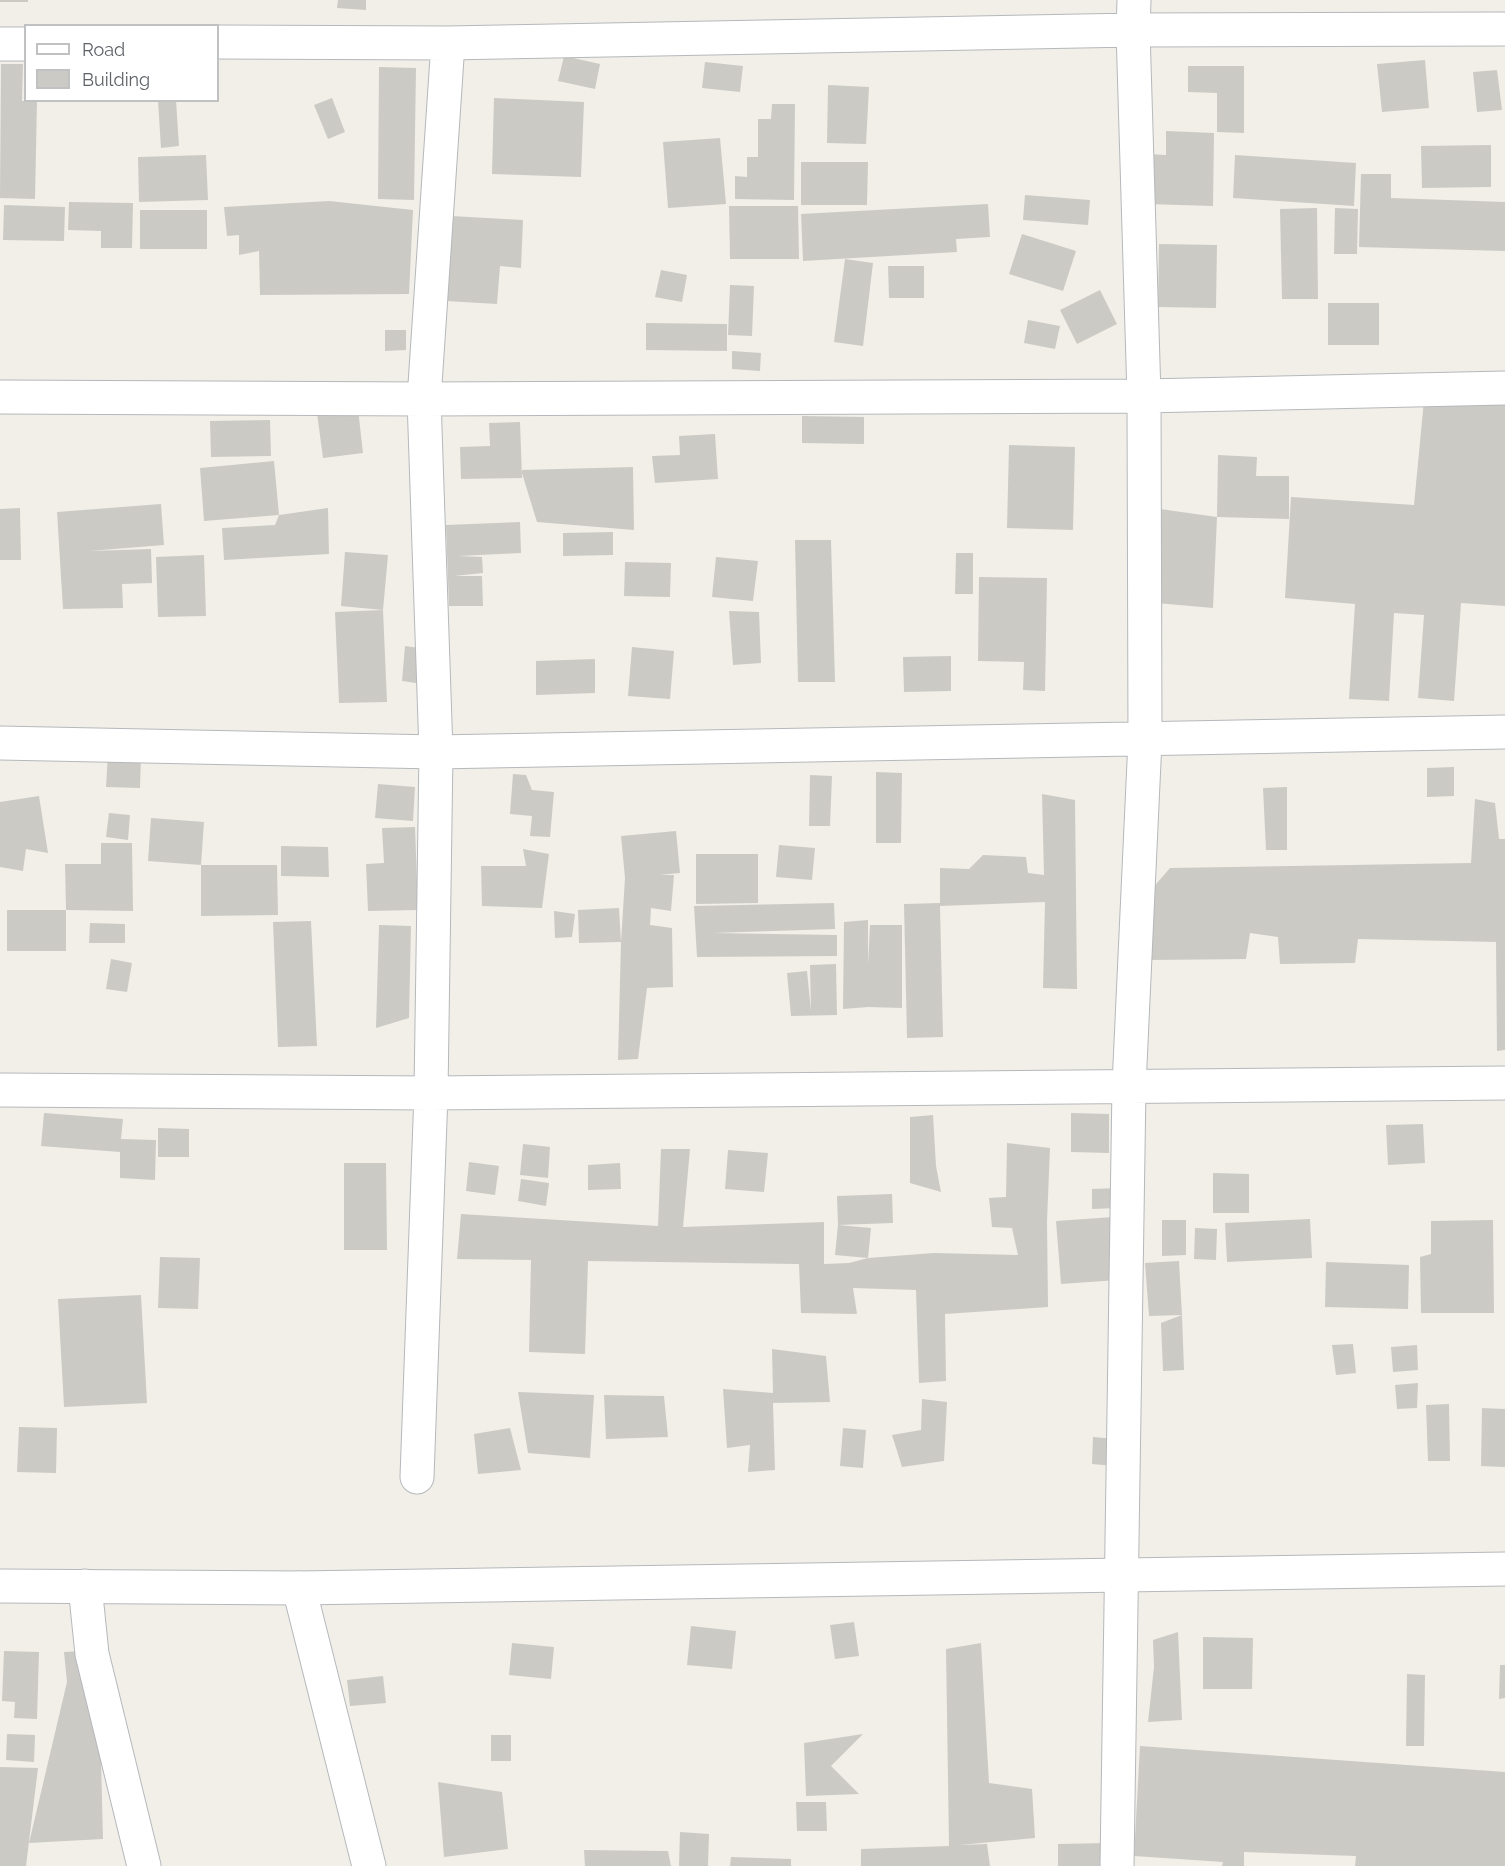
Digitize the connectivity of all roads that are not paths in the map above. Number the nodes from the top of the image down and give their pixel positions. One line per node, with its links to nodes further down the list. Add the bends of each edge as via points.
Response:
1 (1133, 15): 2 (street); 4 (street); 8 (street)
2 (1505, 29)
3 (219, 42): 4 (street)
4 (447, 43): 10 (street)
5 (0, 44): 6 (street)
6 (24, 44)
7 (1505, 388): 8 (street)
8 (1144, 396): 10 (street); 12 (street)
9 (0, 397): 10 (street)
10 (424, 399): 14 (street)
11 (1505, 732): 12 (street)
12 (1145, 740): 14 (street); 16 (street)
13 (0, 743): 14 (street)
14 (436, 752): 18 (street)
15 (1505, 1083): 16 (street)
16 (1128, 1086): 18 (street); 21 (street)
17 (0, 1090): 18 (street)
18 (431, 1093): 19 (street)
19 (417, 1477)
20 (1505, 1569): 21 (street)
21 (1122, 1574): 24 (street); 27 (street)
22 (0, 1586): 23 (street)
23 (85, 1586): 24 (street); 25 (street, via 92,1654)
24 (299, 1588): 26 (street)
25 (144, 1866)
26 (369, 1866)
27 (1117, 1866)

